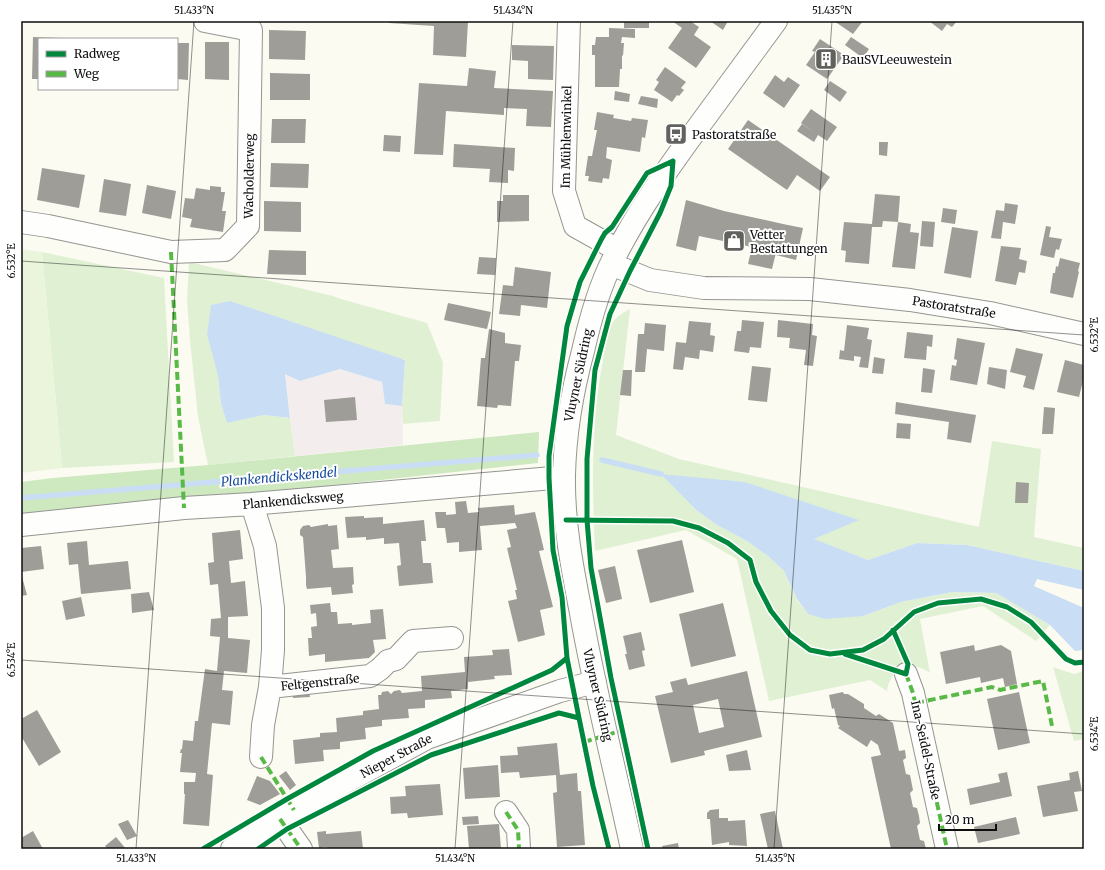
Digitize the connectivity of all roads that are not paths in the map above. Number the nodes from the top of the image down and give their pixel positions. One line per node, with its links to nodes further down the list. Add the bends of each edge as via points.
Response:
1 (205, 21): 4 (street, Wacholderweg)
2 (569, 21): 6 (street, Im Mühlenwinkel, via 564,191 575,226)
3 (776, 21): 6 (street, Vluyner Südring, via 673,161 638,215)
4 (252, 25): 5 (street, Wacholderweg, via 248,226 226,250 171,252)
5 (21, 222)
6 (615, 257): 7 (street, Pastoratstraße, via 650,280 704,288 810,289 910,300 990,313); 8 (street, Vluyner Südring, via 593,308 572,393)
7 (1084, 334)
8 (564, 477): 9 (street, Plankendicksweg); 13 (street, Vluyner Südring, via 566,520 574,574)
9 (252, 504): 10 (street, Plankendicksweg, via 184,508); 14 (street, Feltgenstraße, via 265,546 273,608)
10 (21, 525)
11 (452, 638): 14 (street, Feltgenstraße, via 413,641 396,659 388,661 370,676)
12 (906, 674): 22 (street, Ina-Seidel-Straße, via 913,692)
13 (595, 682): 17 (street, Nieper Straße, via 560,691 427,738); 21 (street, Vluyner Südring)
14 (270, 688): 15 (street, Feltgenstraße, via 263,725)
15 (261, 757)
16 (506, 812): 20 (street, via 518,830)
17 (280, 819): 18 (street, Nieper Straße); 19 (street)
18 (232, 849)
19 (302, 849)
20 (519, 849)
21 (632, 849)
22 (947, 849)

